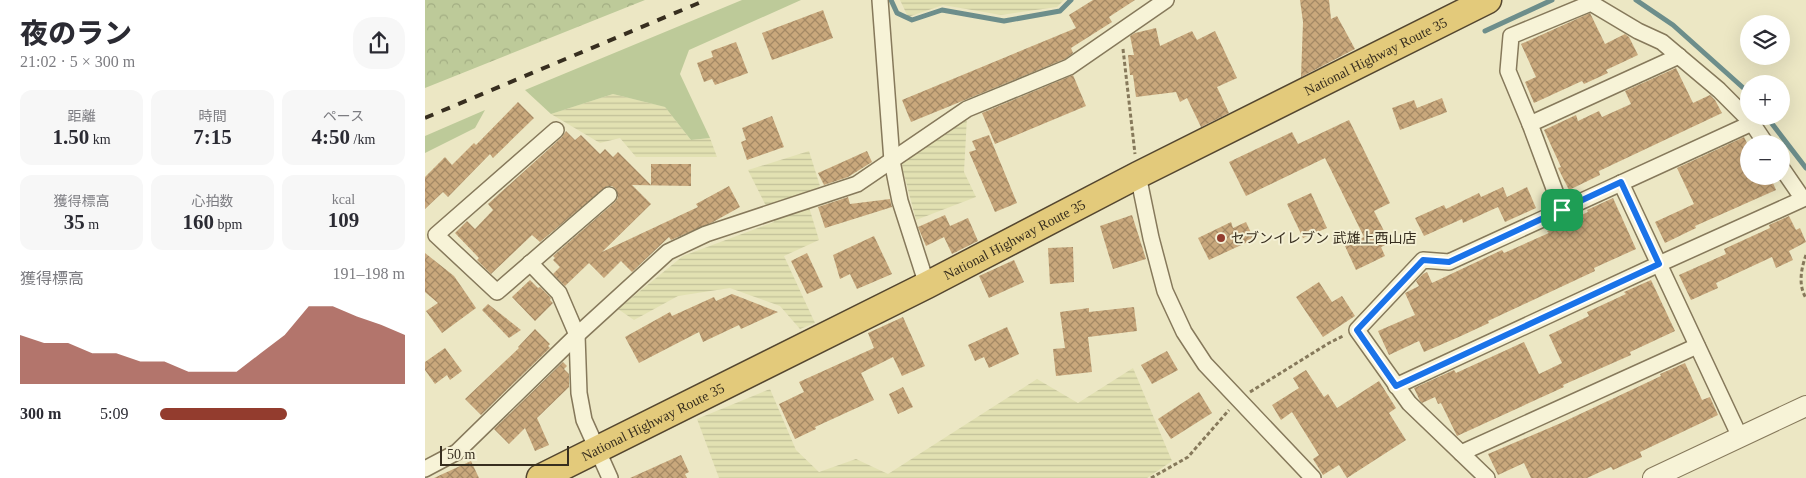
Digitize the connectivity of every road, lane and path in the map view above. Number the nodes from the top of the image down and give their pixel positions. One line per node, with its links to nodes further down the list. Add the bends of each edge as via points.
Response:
1 (880, 0): 10 (street)
2 (1166, 0): 4 (street)
3 (1488, 0): 11 (highway, National Highway Route 35)
4 (1120, 31): 10 (street, via 1069,67 967,109); 11 (path)
5 (1679, 56): 6 (street); 7 (street); 7 (street, via 1662,42 1591,3 1511,36 1508,71)
6 (1740, 111)
7 (1530, 124): 15 (street)
8 (1748, 125): 13 (street)
9 (557, 130): 17 (street, via 436,235 497,292)
10 (892, 161): 19 (street, via 900,201); 21 (street, via 857,184 715,231 669,252)
11 (1138, 175): 19 (highway, National Highway Route 35); 31 (street, via 1165,291 1184,332 1205,364)
12 (1790, 180): 18 (street, via 1803,199)
13 (1621, 182): 15 (street); 18 (street)
14 (609, 195): 17 (street)
15 (1562, 210): 23 (street, via 1449,262 1423,260 1357,330)
16 (1806, 255): 20 (path, via 1801,270 1802,292)
17 (530, 263): 21 (street, via 559,294)
18 (1659, 264): 22 (street); 23 (street)
19 (927, 285): 26 (highway, National Highway Route 35)
20 (1806, 298)
21 (577, 334): 26 (street, via 583,420); 28 (street, via 457,452)
22 (1697, 346): 25 (street); 27 (street)
23 (1396, 386): 27 (street)
24 (1806, 406): 25 (street)
25 (1740, 437): 33 (street)
26 (598, 449): 29 (highway, National Highway Route 35); 30 (street)
27 (1461, 454): 32 (street)
28 (425, 469)
29 (540, 478)
30 (610, 478)
31 (1313, 478)
32 (1487, 478)
33 (1653, 478)

